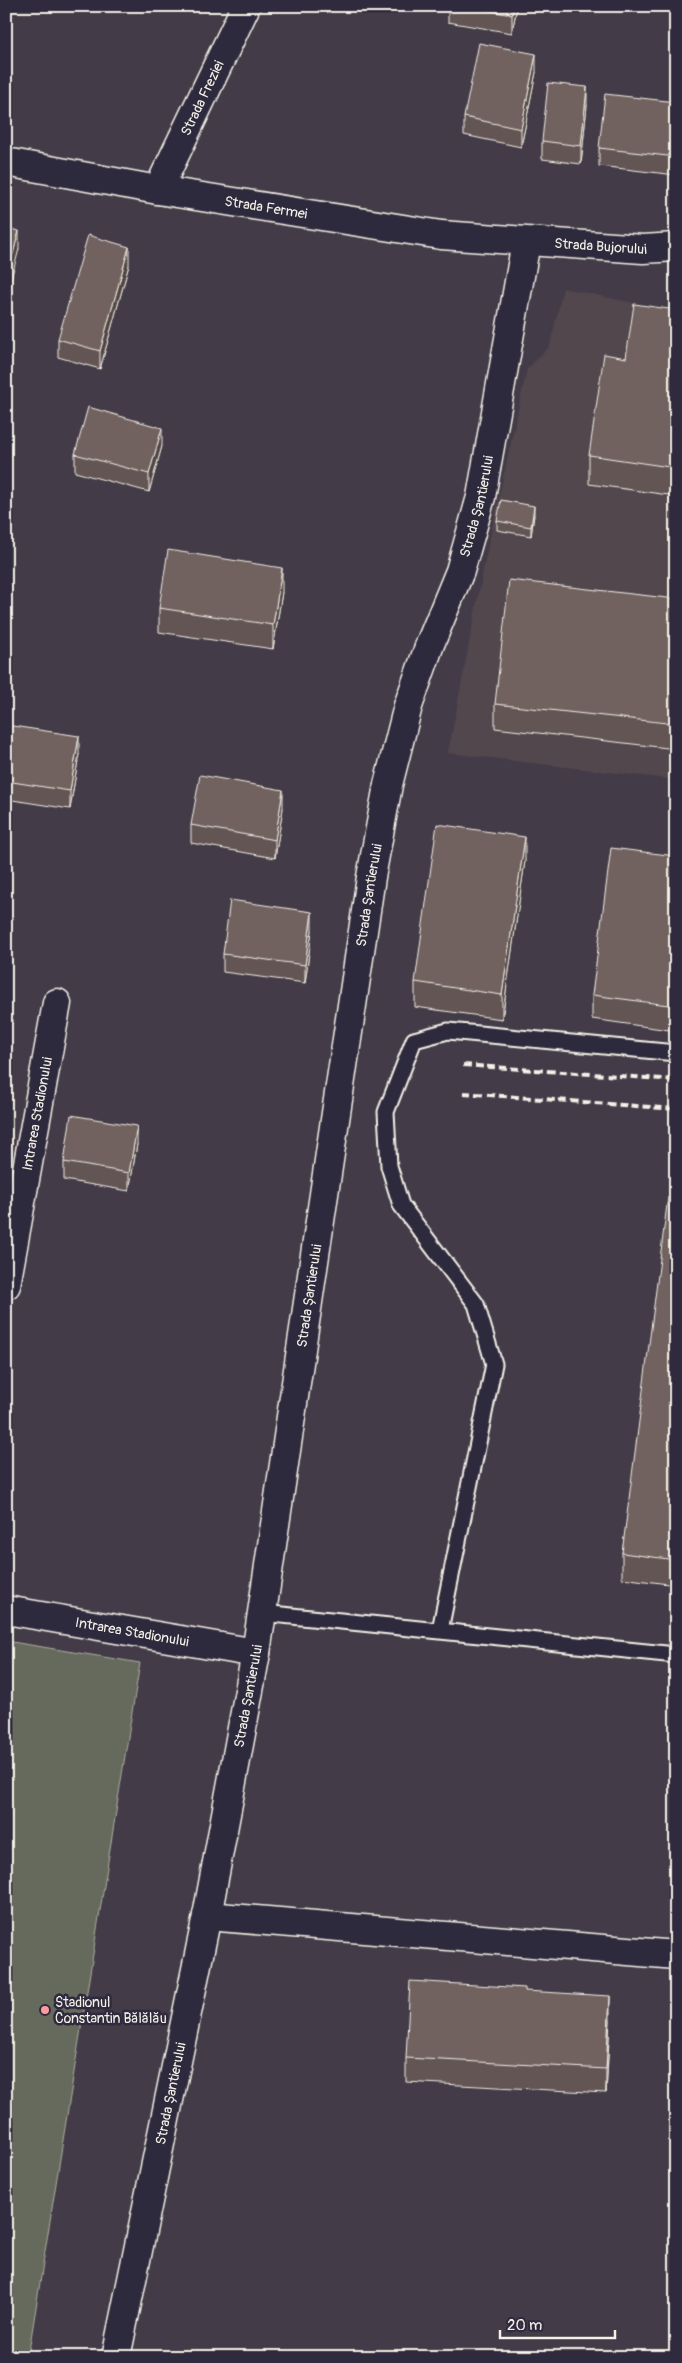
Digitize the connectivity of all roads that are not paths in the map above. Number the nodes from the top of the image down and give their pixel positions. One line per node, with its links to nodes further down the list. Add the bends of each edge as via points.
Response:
1 (246, 6): 3 (street, Strada Freziei)
2 (6, 162): 3 (street, Strada Fermei)
3 (158, 190): 4 (street, Strada Fermei, via 441,235)
4 (526, 242): 5 (street, Strada Bujorului, via 643,249); 10 (street, Strada Șantierului, via 480,497 460,571 408,706 388,785 369,887)
5 (676, 247)
6 (57, 1003): 8 (street, Intrarea Stadionului)
7 (676, 1052): 11 (lane, via 448,1032 414,1040 386,1112 389,1166 401,1205 476,1304 494,1364)
8 (6, 1285)
9 (6, 1610): 12 (street, Intrarea Stadionului)
10 (262, 1613): 11 (lane); 12 (street, Strada Șantierului)
11 (440, 1630): 13 (lane)
12 (256, 1653): 14 (street, Strada Șantierului)
13 (676, 1655)
14 (207, 1916): 15 (street); 16 (street, Strada Șantierului)
15 (676, 1955)
16 (116, 2357)

